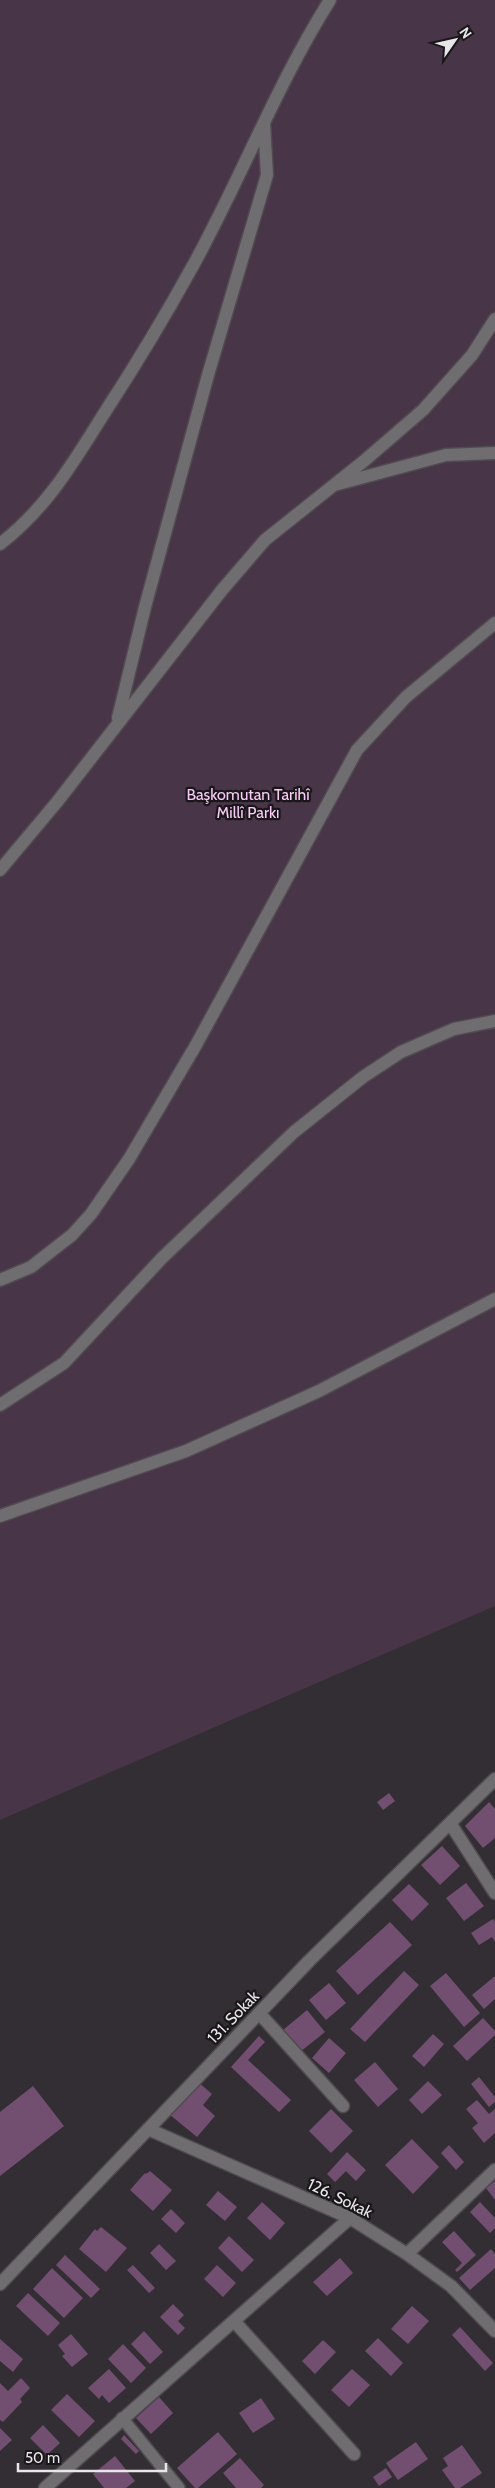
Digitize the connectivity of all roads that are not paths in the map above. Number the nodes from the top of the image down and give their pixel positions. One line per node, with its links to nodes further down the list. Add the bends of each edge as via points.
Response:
1 (330, 0): 2 (street)
2 (263, 121): 6 (street, via 195,262 128,377 36,513); 8 (street, via 267,175 205,385)
3 (495, 319): 5 (street, via 472,355 423,410)
4 (495, 453): 5 (street, via 446,455)
5 (333, 485): 8 (street, via 265,540)
6 (0, 544)
7 (495, 623): 11 (street, via 406,697 357,750 206,1028 130,1159 91,1214 72,1234 31,1267)
8 (117, 722): 9 (street, via 57,802)
9 (0, 870)
10 (495, 1021): 13 (street, via 454,1029 401,1052 363,1077 294,1132 162,1258 64,1363)
11 (0, 1280)
12 (495, 1299): 14 (street, via 319,1391 186,1451)
13 (0, 1404)
14 (0, 1516)
15 (495, 1779): 16 (street, 131. Sokak)
16 (450, 1822): 17 (street); 18 (street, 131. Sokak)
17 (495, 1893)
18 (259, 2013): 19 (street); 20 (street, 131. Sokak)
19 (344, 2106)
20 (148, 2129): 22 (street, 126. Sokak); 24 (street, 131. Sokak)
21 (495, 2170): 23 (street)
22 (350, 2218): 23 (street, 126. Sokak); 25 (street)
23 (407, 2254): 26 (street, 126. Sokak, via 451,2286)
24 (0, 2284)
25 (234, 2321): 27 (street); 28 (street)
26 (495, 2331)
27 (122, 2418): 29 (street); 30 (lane)
28 (354, 2454)
29 (45, 2488)
30 (179, 2488)

